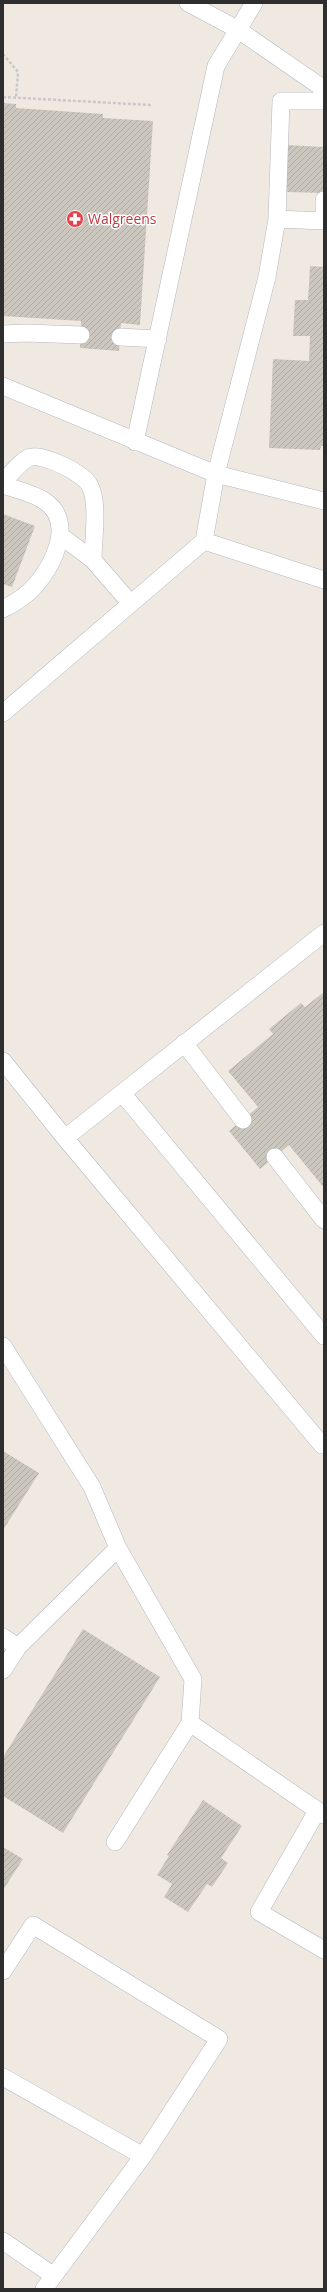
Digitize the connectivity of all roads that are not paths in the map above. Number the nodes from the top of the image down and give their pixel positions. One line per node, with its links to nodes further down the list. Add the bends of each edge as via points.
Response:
1 (188, 3): 3 (lane)
2 (254, 3): 3 (lane)
3 (237, 29): 4 (lane); 12 (lane, via 216,66)
4 (324, 89)
5 (324, 101): 7 (lane, via 281,101)
6 (324, 200): 8 (lane)
7 (277, 219): 8 (lane); 15 (lane, via 267,277)
8 (324, 221)
9 (3, 334): 10 (lane)
10 (81, 335)
11 (120, 337): 12 (lane)
12 (158, 339): 14 (lane)
13 (3, 386): 14 (lane)
14 (135, 442): 15 (lane)
15 (216, 474): 17 (lane); 19 (lane)
16 (3, 483): 18 (lane, via 47,503 57,516); 20 (lane, via 31,457 67,467 84,478 90,486 93,499)
17 (324, 501)
18 (61, 536): 20 (lane); 23 (lane, via 46,572 17,602)
19 (204, 541): 21 (lane); 22 (lane)
20 (93, 560): 22 (lane)
21 (324, 580)
22 (131, 604): 24 (lane)
23 (3, 609)
24 (3, 714)
25 (324, 933): 26 (lane)
26 (184, 1043): 28 (lane); 29 (lane)
27 (3, 1061): 30 (lane)
28 (122, 1093): 30 (lane); 33 (lane)
29 (243, 1120)
30 (65, 1138): 35 (lane, via 322,1445)
31 (275, 1157): 32 (lane)
32 (324, 1220)
33 (324, 1336)
34 (3, 1346): 36 (lane, via 92,1487)
35 (324, 1443)
36 (118, 1548): 38 (lane); 40 (lane, via 193,1679)
37 (3, 1638): 38 (lane)
38 (18, 1647): 39 (lane)
39 (3, 1670)
40 (190, 1723): 41 (lane); 42 (lane)
41 (320, 1813): 43 (lane, via 259,1912)
42 (115, 1842)
43 (324, 1950)
44 (3, 1971): 46 (lane, via 33,1924 219,2039)
45 (3, 2077): 46 (lane)
46 (143, 2156): 48 (lane)
47 (3, 2241): 48 (lane)
48 (49, 2283)

